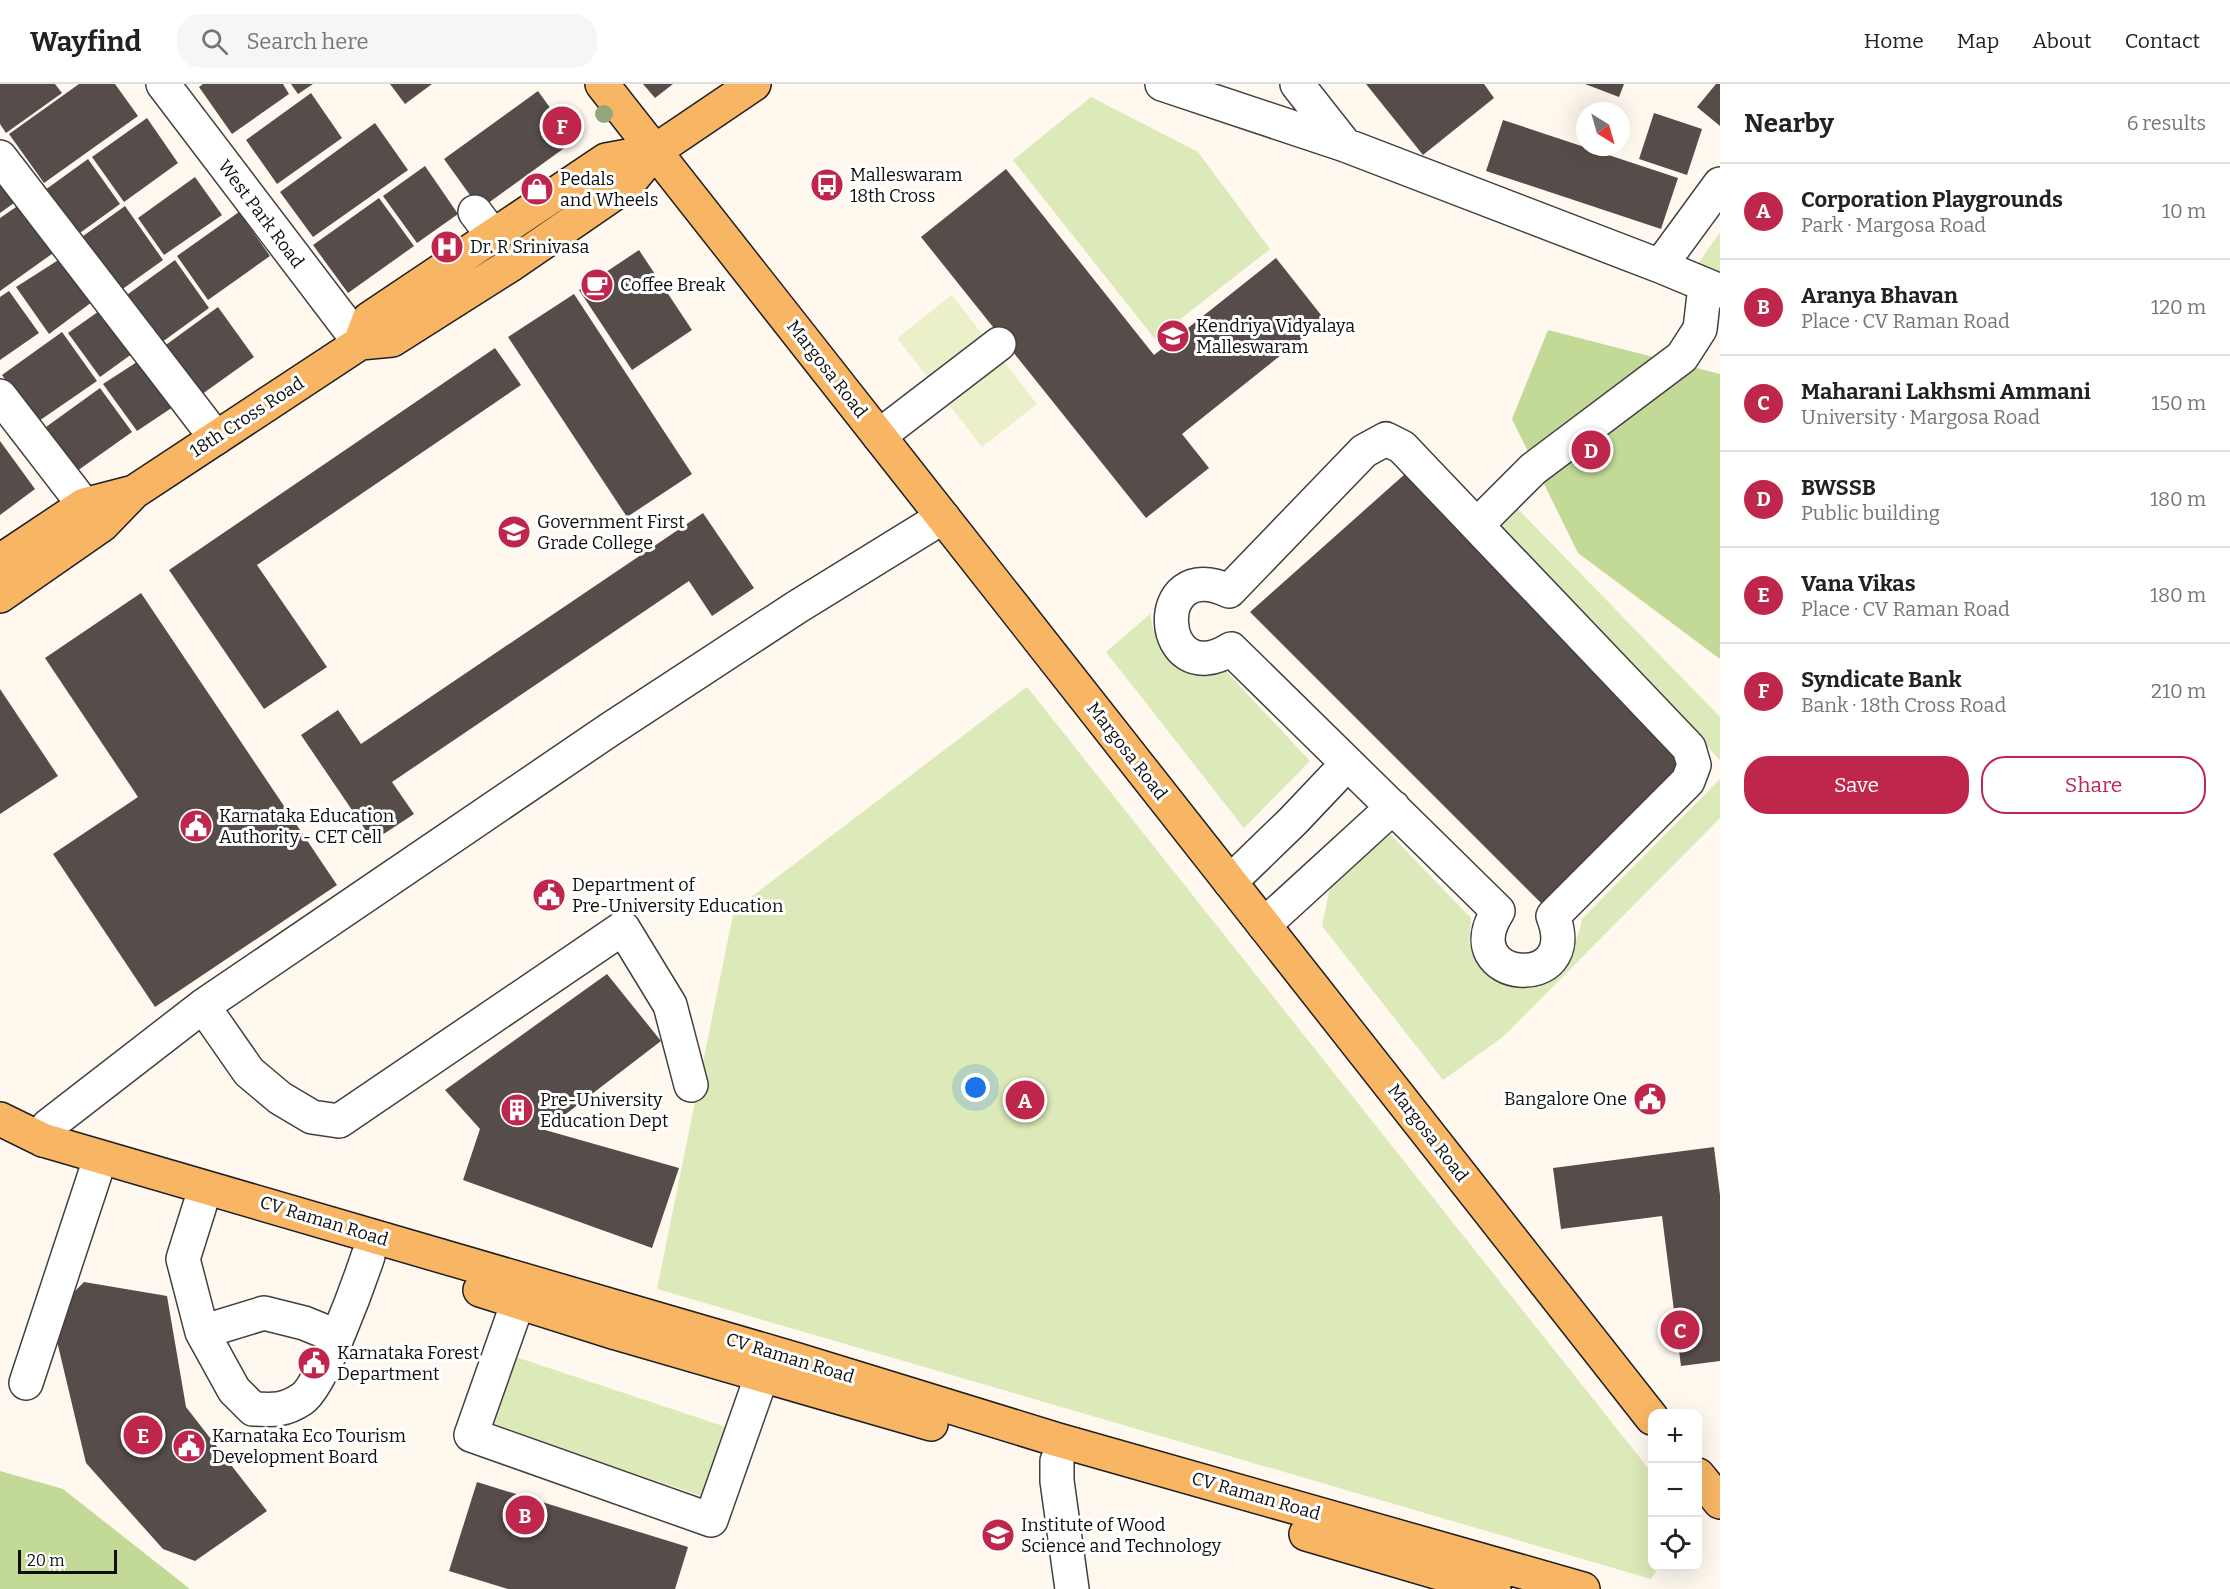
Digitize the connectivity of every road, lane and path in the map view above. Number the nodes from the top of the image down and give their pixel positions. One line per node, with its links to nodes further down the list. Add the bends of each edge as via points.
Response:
1 (163, 84): 13 (street, West Park Road)
2 (602, 84): 7 (main road, Margosa Road)
3 (754, 84): 7 (main road, 18th Cross Road)
4 (1162, 84): 6 (street)
5 (1297, 84): 6 (street)
6 (1345, 145): 10 (street)
7 (656, 151): 13 (main road, 18th Cross Road, via 627,185 502,270 392,340); 13 (main road, 18th Cross Road, via 606,160 484,224 369,319); 16 (main road, Margosa Road)
8 (0, 157): 17 (street)
9 (1720, 184): 10 (street)
10 (1660, 266): 11 (street)
11 (1713, 289): 12 (street)
12 (1710, 333): 21 (street, via 1533,469)
13 (360, 343): 17 (main road, 18th Cross Road)
14 (999, 344): 16 (street)
15 (0, 396): 19 (street)
16 (879, 436): 20 (main road, Margosa Road)
17 (216, 438): 18 (main road, 18th Cross Road)
18 (134, 492): 19 (main road, 18th Cross Road); 23 (main road, 18th Cross Road, via 102,525)
19 (84, 505): 22 (main road, 18th Cross Road)
20 (943, 517): 26 (main road, Margosa Road); 28 (street, via 609,730)
21 (1477, 525): 24 (street, via 1402,447 1386,439 1364,451 1229,591 1216,585 1198,585 1174,604 1170,628 1183,650 1207,658 1231,649); 25 (street, via 1689,748 1694,765 1688,781 1553,916 1559,932 1558,944 1549,960 1533,970 1508,968 1497,960 1488,936 1498,911)
22 (0, 561)
23 (0, 596)
24 (1347, 764): 25 (street); 26 (street)
25 (1393, 807): 27 (street)
26 (1230, 882): 27 (main road, Margosa Road)
27 (1264, 925): 41 (main road, Margosa Road)
28 (203, 1006): 29 (street, via 249,1072 280,1098 312,1117 339,1121 622,928 670,1005); 31 (street, via 48,1126)
29 (691, 1084)
30 (0, 1119): 31 (main road, CV Raman Road)
31 (43, 1140): 47 (main road, CV Raman Road, via 798,1360 1058,1440)
32 (0, 1143): 33 (main road, CV Raman Road)
33 (95, 1174): 34 (main road, CV Raman Road); 40 (street)
34 (200, 1205): 35 (main road, CV Raman Road); 37 (street, via 183,1259)
35 (368, 1256): 36 (main road, CV Raman Road); 38 (street)
36 (519, 1302): 39 (main road, CV Raman Road); 39 (street, via 471,1435 711,1520)
37 (202, 1332): 38 (street, via 264,1313); 38 (street, via 234,1390 253,1409 279,1411 304,1398 321,1372)
38 (336, 1336)
39 (762, 1375): 42 (main road, CV Raman Road)
40 (26, 1383)
41 (1648, 1412)
42 (1057, 1461): 45 (street); 46 (main road, CV Raman Road)
43 (1702, 1480): 44 (main road)
44 (1720, 1502)
45 (1072, 1589)
46 (1494, 1589)
47 (1583, 1589)

